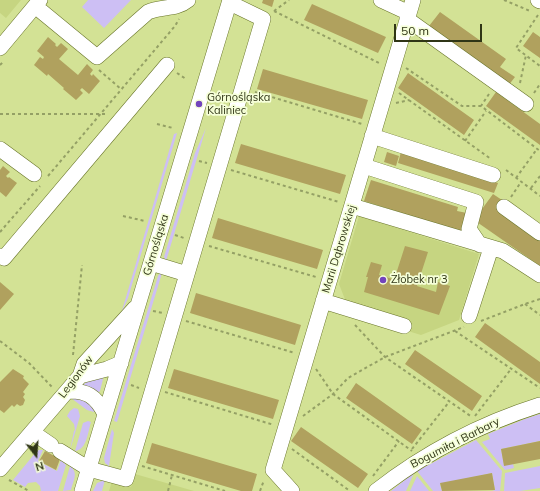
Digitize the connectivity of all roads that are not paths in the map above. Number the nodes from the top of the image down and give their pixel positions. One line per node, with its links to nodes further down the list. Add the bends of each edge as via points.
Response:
1 (381, 0): 5 (street)
2 (230, 1): 19 (street, Górnośląska); 20 (street, via 269,15 242,88)
3 (38, 3): 4 (street, via 98,57 148,12 182,4); 6 (street)
4 (185, 6)
5 (410, 11): 8 (street); 9 (street, Marii Dąbrowskiej)
6 (0, 48)
7 (167, 65): 18 (street, via 4,258)
8 (522, 101)
9 (374, 132): 11 (street, Marii Dąbrowskiej); 12 (street)
10 (0, 149): 13 (street)
11 (364, 166): 14 (street, Marii Dąbrowskiej); 17 (street, via 476,202 469,229)
12 (496, 168)
13 (40, 179)
14 (352, 206): 17 (street); 22 (street, Marii Dąbrowskiej)
15 (504, 207): 16 (street)
16 (540, 233)
17 (486, 246): 21 (street, via 503,251); 24 (street)
18 (0, 256)
19 (151, 263): 20 (street); 23 (street, Górnośląska)
20 (187, 274): 33 (street, via 126,479)
21 (540, 275)
22 (323, 301): 25 (street); 37 (street, Marii Dąbrowskiej, via 273,470)
23 (138, 305): 26 (street, Legionów); 27 (street, Górnośląska)
24 (472, 321)
25 (404, 326)
26 (95, 353): 27 (street, via 111,357); 28 (street, Legionów, via 84,364)
27 (121, 364): 28 (street); 31 (street, Górnośląska)
28 (80, 376): 29 (street, Legionów)
29 (60, 390): 31 (street, via 84,392 97,401); 32 (street, Legionów)
30 (540, 405): 35 (street, Bogumiła i Barbary, via 415,455)
31 (105, 414): 33 (street, Górnośląska)
32 (32, 432): 33 (street); 34 (street, Legionów)
33 (89, 469): 36 (street, Górnośląska)
34 (5, 475)
35 (374, 485)
36 (82, 491)
37 (292, 491)

